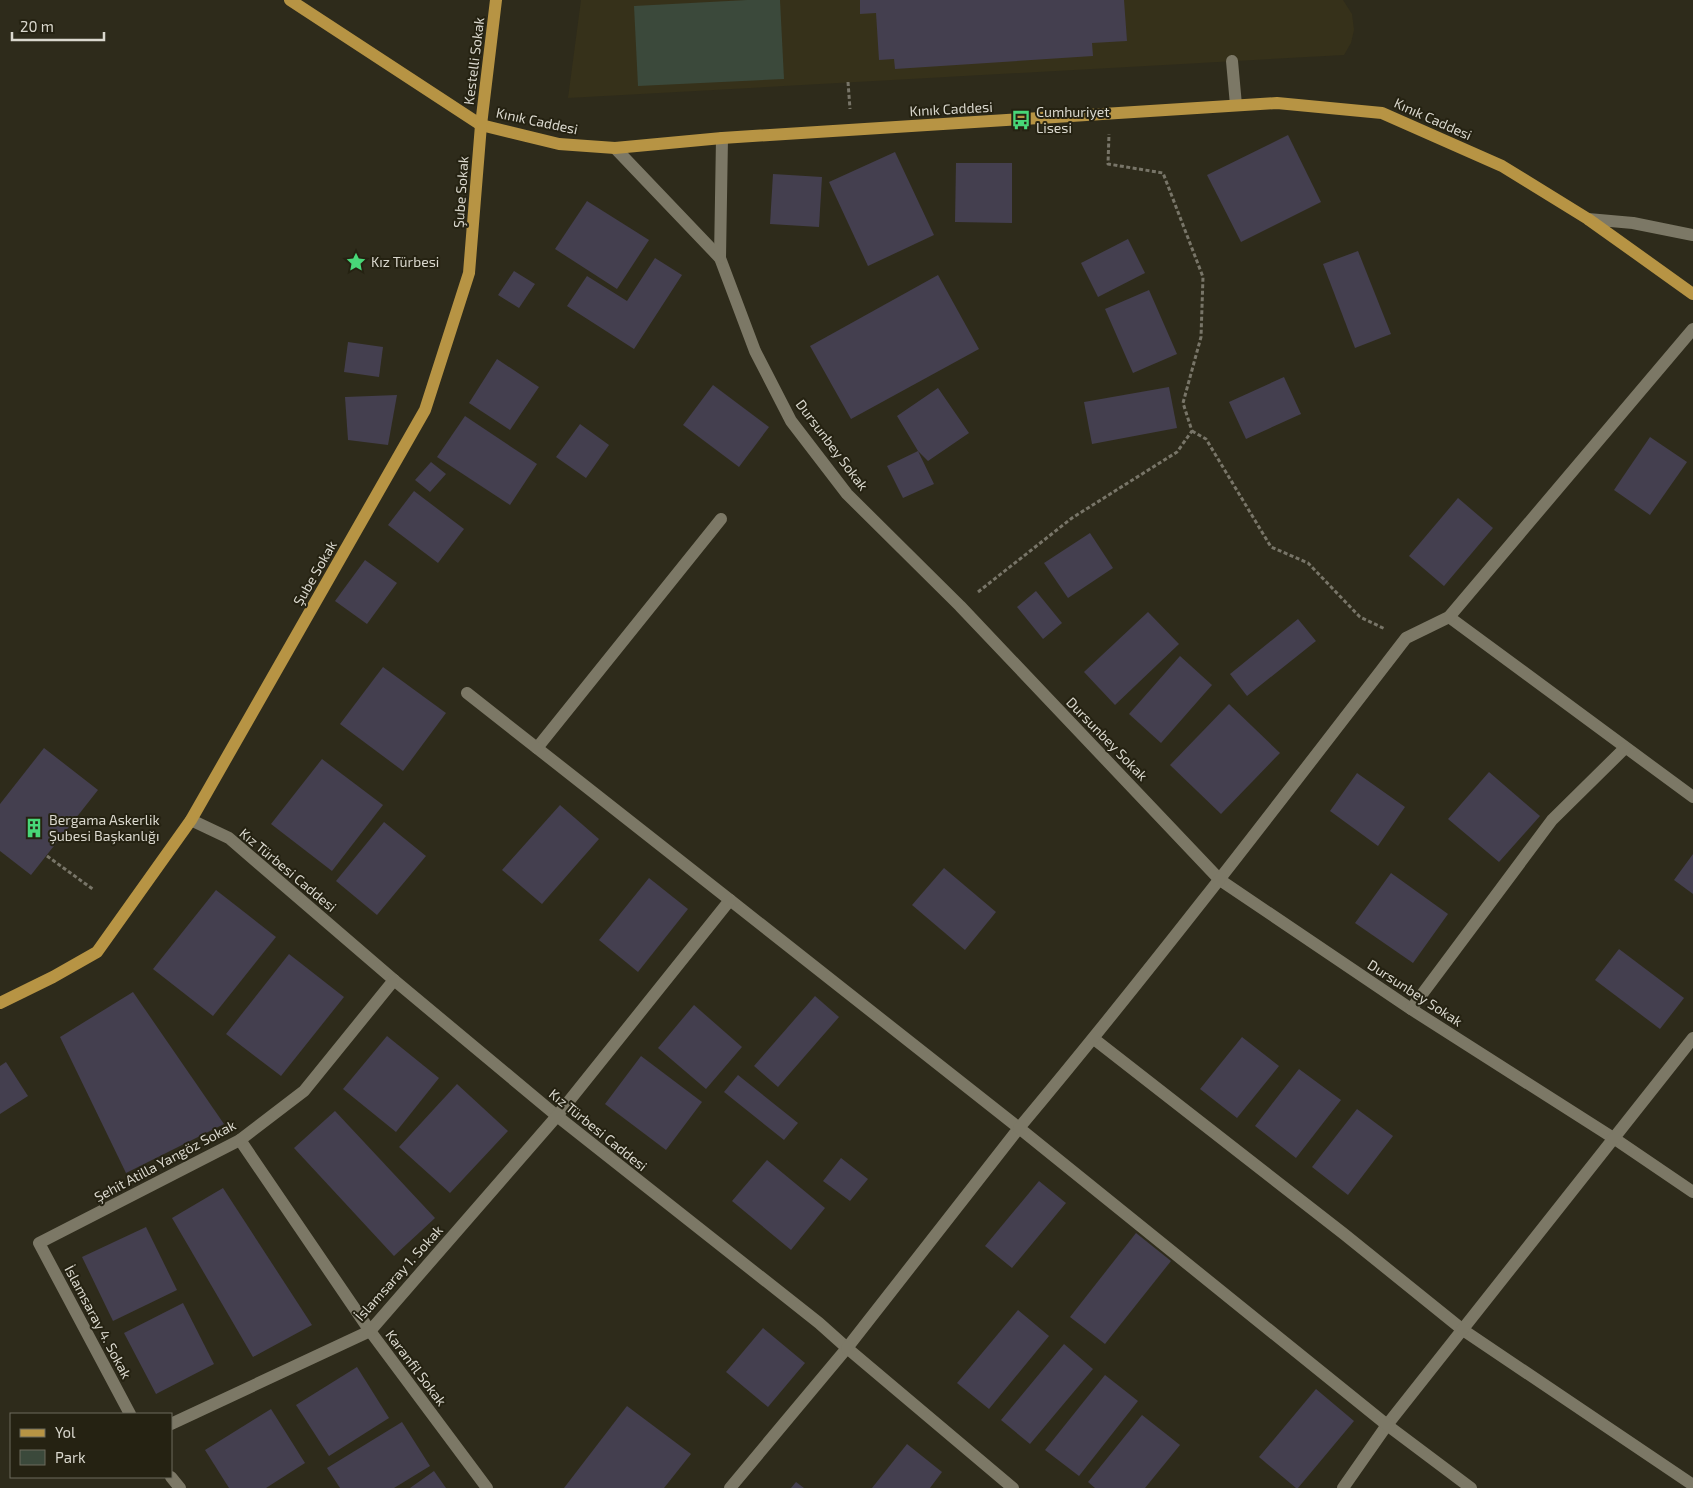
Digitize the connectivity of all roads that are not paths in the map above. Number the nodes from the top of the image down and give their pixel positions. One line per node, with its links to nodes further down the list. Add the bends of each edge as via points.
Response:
1 (290, 0): 5 (main road, Kınık Caddesi)
2 (496, 0): 5 (main road, Kestelli Sokak)
3 (1232, 61): 4 (street)
4 (1236, 105): 6 (main road, Kınık Caddesi); 8 (main road, Kınık Caddesi, via 1277,102 1382,113 1502,166)
5 (481, 125): 7 (main road, Kınık Caddesi, via 559,144); 19 (main road, Şube Sokak, via 469,273 425,410)
6 (722, 138): 7 (main road, Kınık Caddesi); 10 (street, Dursunbey Sokak)
7 (615, 148): 10 (street)
8 (1588, 220): 9 (street, via 1633,223); 11 (main road, Kınık Caddesi)
9 (1693, 234)
10 (720, 258): 20 (street, Dursunbey Sokak, via 755,351 791,421 847,494 960,606)
11 (1693, 294)
12 (1693, 330): 14 (street)
13 (721, 519): 16 (street)
14 (1449, 617): 17 (street); 20 (street, via 1406,638)
15 (467, 693): 16 (street)
16 (537, 748): 21 (street)
17 (1625, 748): 18 (street); 24 (street, via 1552,820)
18 (1693, 797)
19 (190, 820): 22 (street, Kız Türbesi Caddesi, via 229,838); 23 (main road, Şube Sokak, via 97,952)
20 (1220, 880): 24 (street, Dursunbey Sokak); 26 (street)
21 (730, 900): 27 (street, İslamsaray 1. Sokak); 28 (street)
22 (394, 980): 27 (street, Kız Türbesi Caddesi); 30 (street, Şehit Atilla Yangöz Sokak, via 304,1091)
23 (0, 1004)
24 (1411, 1009): 29 (street, Dursunbey Sokak)
25 (1693, 1038): 29 (street)
26 (1094, 1039): 28 (street); 33 (street)
27 (556, 1116): 34 (street, İslamsaray 1. Sokak); 35 (street, Kız Türbesi Caddesi)
28 (1019, 1128): 35 (street); 38 (street)
29 (1615, 1139): 31 (street, Dursunbey Sokak); 33 (street)
30 (240, 1140): 32 (street, Şehit Atilla Yangöz Sokak); 34 (street, Karanfil Sokak)
31 (1693, 1192)
32 (39, 1243): 36 (street, İslamsaray 4. Sokak)
33 (1463, 1330): 38 (street); 40 (street)
34 (370, 1331): 37 (street, İslamsaray 1. Sokak); 42 (street, Karanfil Sokak)
35 (847, 1348): 43 (street); 44 (street, Kız Türbesi Caddesi)
36 (129, 1413)
37 (172, 1424)
38 (1387, 1425): 45 (street); 46 (street)
39 (172, 1478): 41 (street)
40 (1693, 1485)
41 (180, 1488)
42 (487, 1488)
43 (730, 1488)
44 (1013, 1488)
45 (1343, 1488)
46 (1471, 1488)

